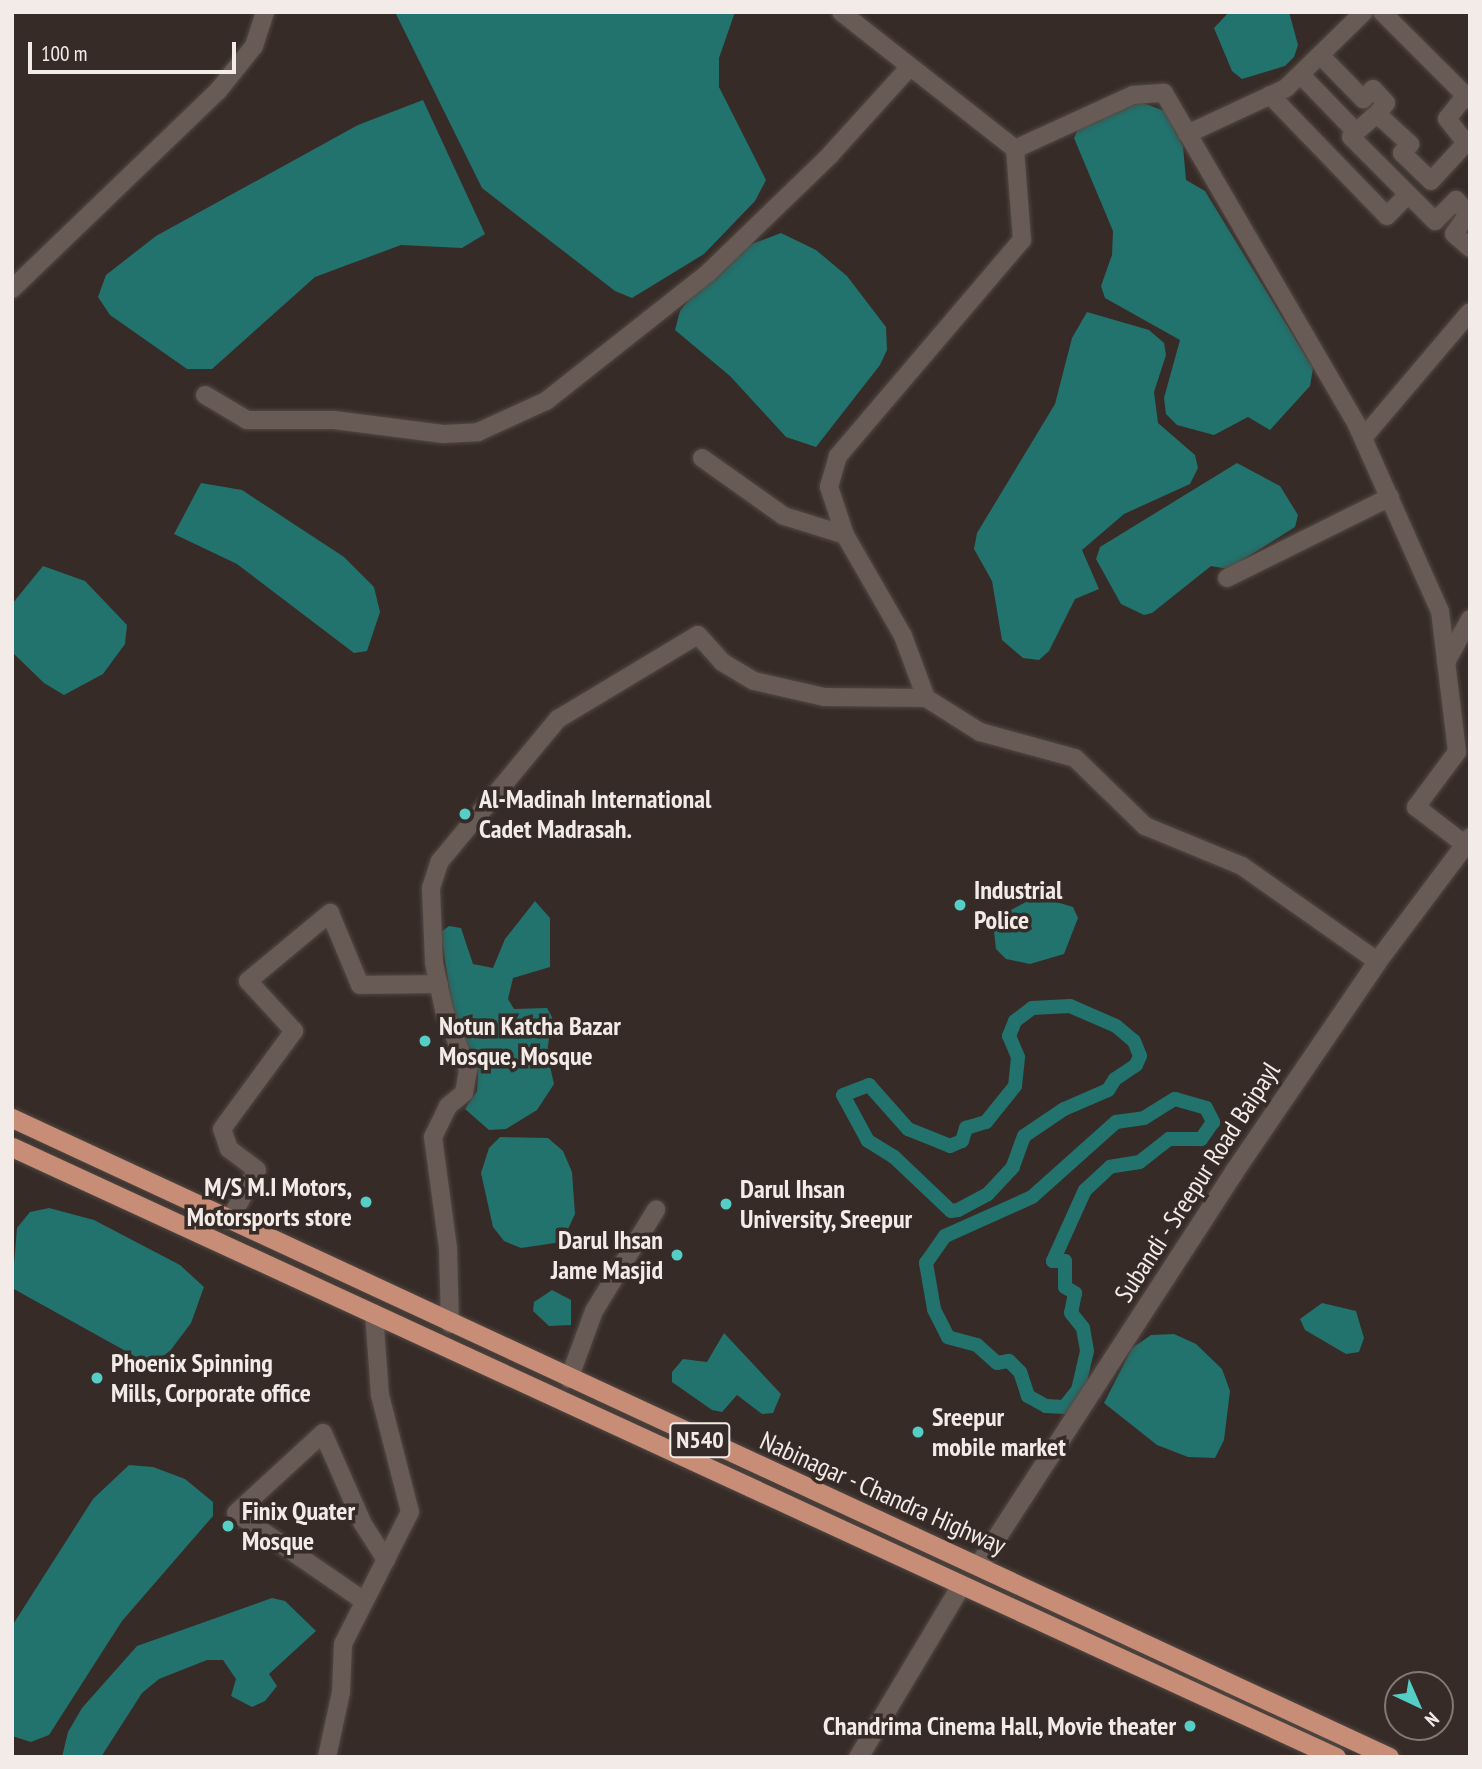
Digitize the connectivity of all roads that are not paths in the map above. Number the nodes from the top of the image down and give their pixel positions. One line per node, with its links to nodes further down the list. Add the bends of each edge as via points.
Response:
1 (265, 12): 16 (street, via 254,46 218,91)
2 (841, 12): 6 (street)
3 (1364, 12): 5 (street)
4 (1382, 12): 9 (street)
5 (1322, 57): 7 (street); 10 (street, via 1363,99 1373,89 1386,103)
6 (909, 68): 13 (street); 18 (street, via 821,164 708,273 546,401 478,432 443,434 334,420 247,420)
7 (1301, 75): 8 (street); 11 (street)
8 (1270, 95): 12 (street); 14 (street, via 1387,216)
9 (1467, 98): 10 (street, via 1447,119 1466,143 1431,181 1402,153 1410,144)
10 (1377, 114): 11 (street)
11 (1356, 132): 14 (street, via 1350,137)
12 (1186, 134): 13 (street, via 1164,93 1133,94); 19 (street)
13 (1015, 149): 22 (street, via 1023,240 838,456 829,486)
14 (1408, 194): 15 (street, via 1435,221 1456,200 1468,214 1454,233)
15 (1470, 248)
16 (12, 289)
17 (1470, 312): 19 (street)
18 (205, 395)
19 (1363, 438): 21 (street)
20 (702, 458): 22 (street, via 784,516)
21 (1390, 497): 23 (street); 25 (street, via 1440,611)
22 (845, 534): 26 (street, via 903,636)
23 (1227, 578)
24 (1470, 619): 25 (street)
25 (1446, 662): 27 (street, via 1457,752 1416,807)
26 (926, 698): 28 (street, via 980,732 1075,758 1144,827 1242,866); 29 (street, via 824,697 754,681 722,662 698,635 648,669 598,691 558,719 440,861 431,888)
27 (1466, 840): 28 (street, Subandi - Sreepur Road Baipayl)
28 (1377, 961): 38 (street, Subandi - Sreepur Road Baipayl)
29 (439, 984): 33 (street, via 360,985 330,913 248,981 294,1031 222,1129 229,1149 257,1170); 35 (street, via 468,1070 464,1093 448,1106 433,1137 448,1248)
30 (12, 1118): 33 (highway, Nabinagar - Chandra Highway / N540)
31 (12, 1147): 34 (highway, Nabinagar - Chandra Highway / N540)
32 (656, 1210): 36 (street, via 594,1311)
33 (229, 1221): 35 (highway, Nabinagar - Chandra Highway / N540)
34 (374, 1313): 37 (street, via 380,1395 410,1512); 39 (highway, Nabinagar - Chandra Highway / N540)
35 (450, 1324): 36 (highway, Nabinagar - Chandra Highway / N540)
36 (569, 1379): 38 (highway, Nabinagar - Chandra Highway / N540)
37 (386, 1560): 40 (street); 40 (street, via 363,1524 345,1472 323,1433 236,1513)
38 (979, 1564): 44 (highway, Nabinagar - Chandra Highway / N540)
39 (961, 1585): 42 (street); 43 (highway, Nabinagar - Chandra Highway / N540)
40 (364, 1601): 41 (street, via 343,1644 341,1692)
41 (327, 1757)
42 (858, 1757)
43 (1336, 1757)
44 (1389, 1757)

